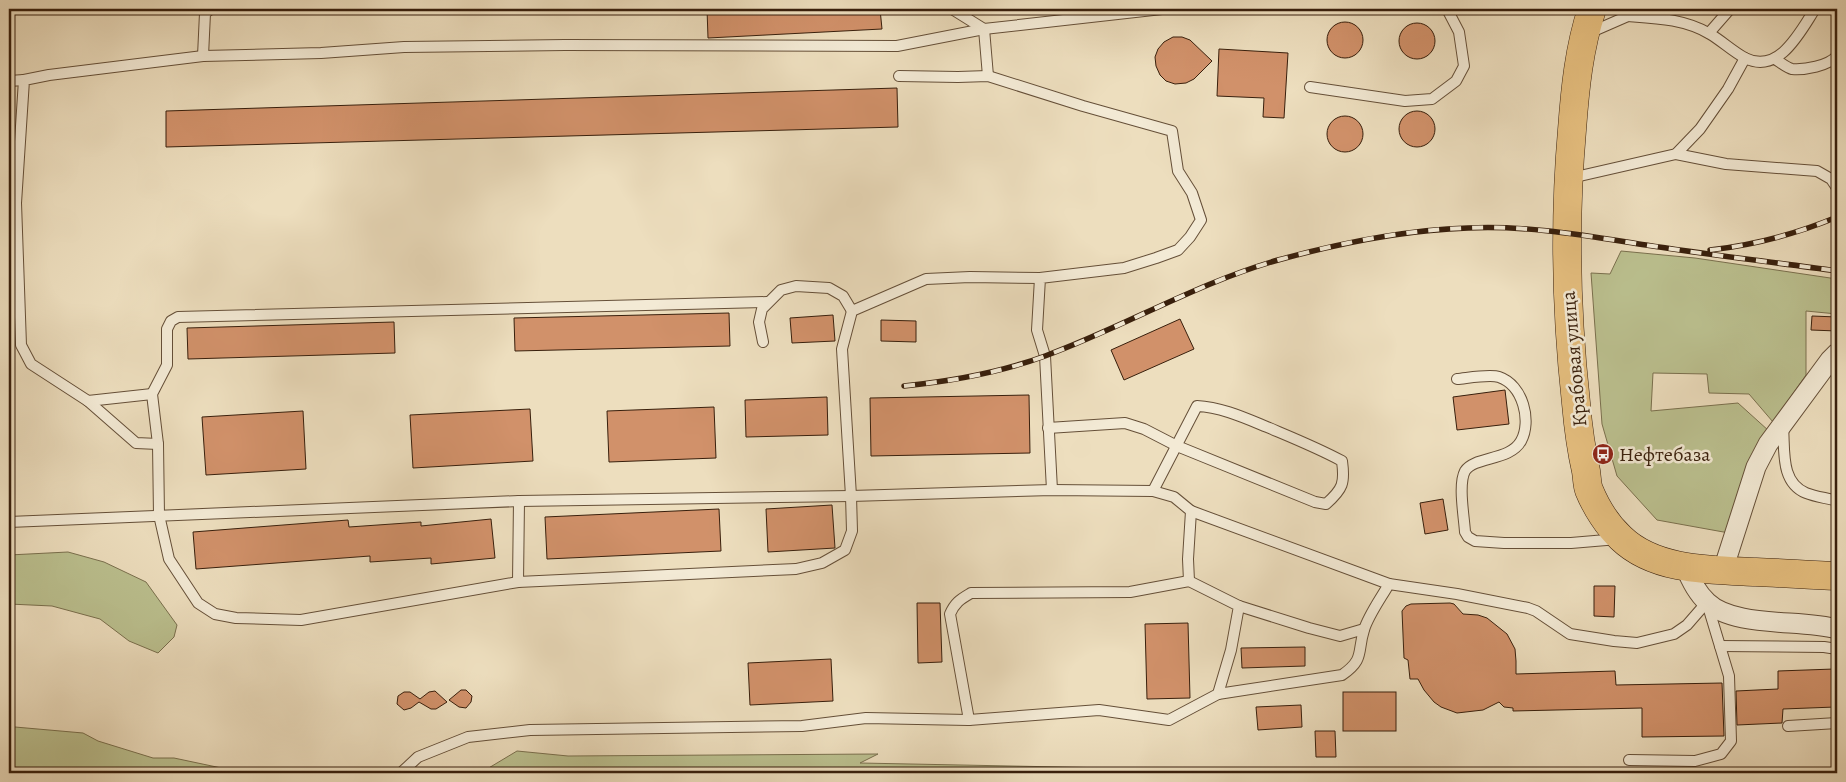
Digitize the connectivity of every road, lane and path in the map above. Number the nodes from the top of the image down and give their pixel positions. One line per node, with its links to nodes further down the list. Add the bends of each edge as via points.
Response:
1 (211, 9): 12 (lane, via 205,13)
2 (952, 9): 9 (lane)
3 (1162, 9): 9 (lane)
4 (1447, 9): 20 (lane, via 1459,32 1464,66 1456,81 1432,98 1405,101)
5 (1592, 9): 11 (main road, Крабовая улица)
6 (1730, 9): 10 (lane)
7 (1815, 9): 15 (lane, via 1796,40)
8 (1631, 12): 10 (lane, via 1673,20); 11 (lane)
9 (984, 29): 12 (lane, via 897,46 404,47); 17 (lane)
10 (1709, 33): 14 (lane)
11 (1583, 35): 22 (main road, Крабовая улица)
12 (204, 56): 18 (lane)
13 (1837, 56): 15 (lane, via 1814,67 1791,69)
14 (1745, 58): 15 (lane, via 1759,62); 21 (lane, via 1700,129)
15 (1775, 60)
16 (899, 76): 17 (lane)
17 (988, 76): 26 (lane, via 1172,131 1178,171 1192,192 1201,220 1178,250 1156,258 1124,268)
18 (24, 80): 19 (lane); 24 (lane)
19 (9, 81)
20 (1310, 87)
21 (1676, 154): 22 (lane); 23 (lane, via 1726,164 1817,171 1831,179)
22 (1568, 179): 46 (main road, Крабовая улица, via 1570,351 1581,444 1589,490)
23 (1837, 188)
24 (16, 203): 25 (lane); 33 (lane, via 21,345 31,364)
25 (9, 213)
26 (1040, 278): 28 (lane, via 926,279); 35 (lane, via 1037,330 1045,356)
27 (767, 302): 28 (lane, via 780,290 796,286 829,288 843,296); 29 (lane, via 759,322); 32 (lane, via 178,317 170,321 167,365)
28 (852, 311): 40 (lane, via 842,349)
29 (763, 342)
30 (1837, 353): 34 (street)
31 (1457, 378): 46 (lane, via 1498,376 1512,384 1523,402 1526,431 1515,449 1466,471 1462,481 1468,537 1475,541 1504,543)
32 (152, 394): 33 (lane); 36 (lane)
33 (88, 400): 36 (lane, via 136,443)
34 (1783, 423): 42 (lane, via 1788,477 1807,493); 48 (street, via 1756,467)
35 (1048, 428): 37 (lane, via 1125,423); 38 (lane)
36 (158, 444): 44 (lane)
37 (1177, 446): 37 (lane, via 1197,406 1210,406 1272,429 1342,461 1344,477 1338,493 1326,504 1315,502); 39 (lane)
38 (1052, 490): 39 (lane); 40 (lane)
39 (1153, 491): 43 (lane, via 1174,497)
40 (851, 496): 41 (lane); 51 (lane, via 852,532 845,550 822,563 796,569)
41 (519, 501): 44 (lane); 51 (lane)
42 (1837, 501)
43 (1192, 511): 50 (lane); 52 (lane)
44 (158, 515): 45 (lane); 51 (lane, via 169,559 198,603 215,614 236,618 301,620)
45 (9, 522)
46 (1621, 539): 47 (main road, Крабовая улица, via 1640,552)
47 (1685, 566): 48 (main road, Крабовая улица); 53 (street, via 1693,586)
48 (1722, 570): 49 (main road, Крабовая улица)
49 (1837, 576)
50 (1189, 581): 54 (lane); 60 (lane, via 1130,592 971,593 958,600 950,614)
51 (518, 582)
52 (1389, 584): 53 (lane, via 1528,608 1570,634 1637,643 1674,634 1687,625); 55 (lane)
53 (1707, 602): 56 (street, via 1720,612 1737,618); 57 (lane)
54 (1239, 606): 55 (lane, via 1340,636); 59 (lane)
55 (1364, 629): 59 (lane, via 1359,656 1353,667 1342,675)
56 (1837, 629)
57 (1720, 646): 58 (lane); 63 (lane, via 1729,676 1731,741 1721,754 1695,761)
58 (1837, 649)
59 (1218, 694): 60 (lane, via 1169,720 1099,710)
60 (969, 720): 64 (lane, via 866,718 802,726 530,730 468,737 418,757)
61 (1837, 722): 62 (lane)
62 (1788, 726)
63 (1629, 760)
64 (404, 773)

